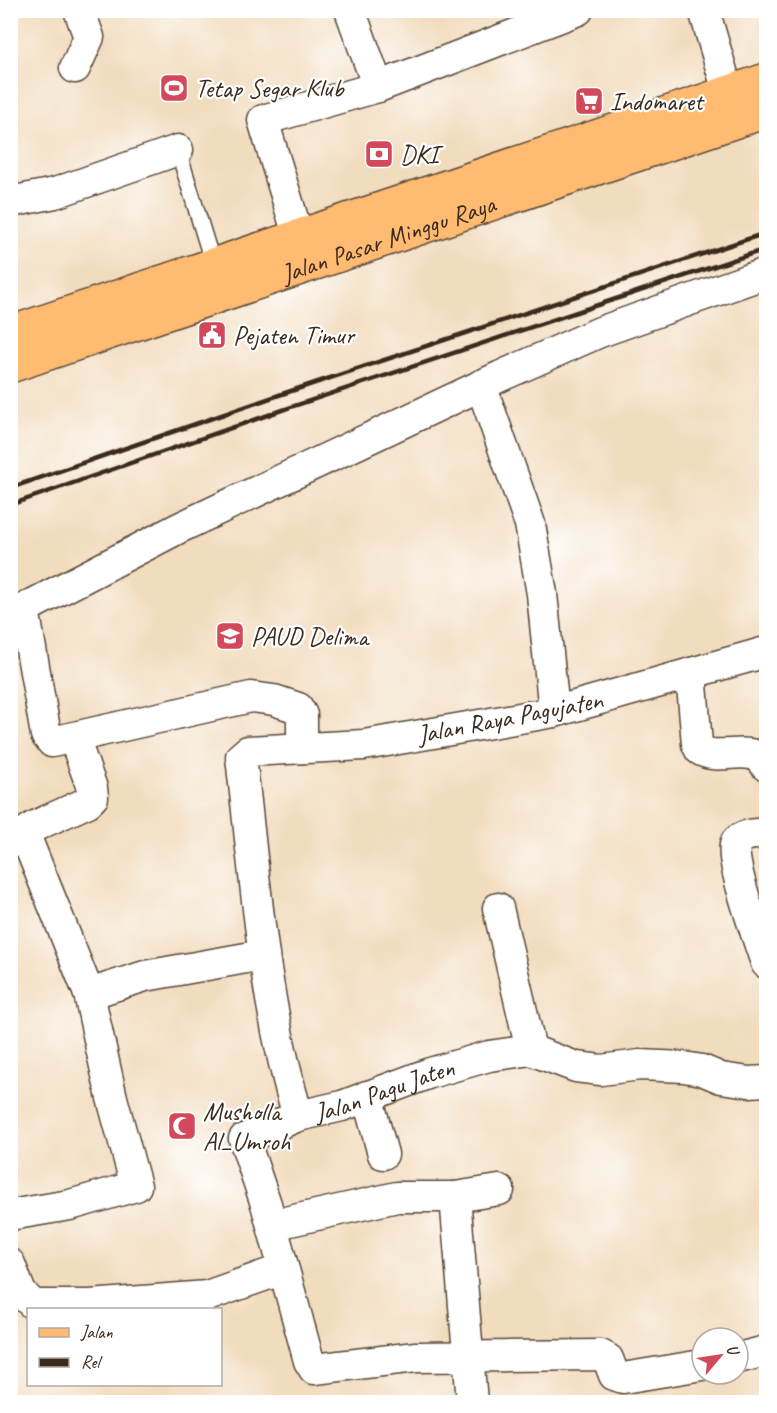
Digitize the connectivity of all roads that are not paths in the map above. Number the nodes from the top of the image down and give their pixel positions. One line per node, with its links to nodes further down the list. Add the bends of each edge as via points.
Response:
1 (79, 10): 5 (street, via 89,37)
2 (350, 10): 7 (street)
3 (578, 10): 7 (street)
4 (704, 10): 8 (street)
5 (75, 68)
6 (766, 80): 8 (main road, Jalan Pasar Minggu Raya)
7 (378, 87): 12 (street, via 266,130)
8 (728, 92): 12 (main road, Jalan Pasar Minggu Raya)
9 (766, 111): 16 (main road, Jalan Pasar Minggu Raya)
10 (179, 152): 11 (street, via 55,193); 13 (lane)
11 (10, 202)
12 (298, 235): 13 (main road, Jalan Pasar Minggu Raya)
13 (213, 264): 15 (main road, Jalan Pasar Minggu Raya)
14 (766, 273): 17 (street, via 600,332)
15 (10, 333)
16 (10, 366)
17 (482, 385): 18 (street, via 179,528); 21 (street, via 530,524 542,594)
18 (17, 613): 22 (street, via 46,735 56,743)
19 (766, 652): 20 (street, Jalan Raya Pagujaten)
20 (691, 673): 21 (street, Jalan Raya Pagujaten); 25 (street, via 700,750 713,754 754,754)
21 (554, 712): 23 (street, Jalan Raya Pagujaten, via 364,745)
22 (74, 738): 23 (street, via 251,697 298,708 302,715); 27 (street, via 93,797 35,826)
23 (302, 748): 24 (street, Jalan Raya Pagujaten)
24 (248, 751): 29 (street, Jalan Pagu Jaten, via 241,757)
25 (766, 766)
26 (766, 833): 30 (street, via 743,837 734,849)
27 (18, 839): 31 (street)
28 (498, 908): 32 (street)
29 (263, 955): 31 (street, via 146,976); 35 (street, Jalan Pagu Jaten)
30 (766, 963)
31 (89, 994): 39 (street, via 136,1186 70,1205)
32 (531, 1050): 33 (street, via 576,1067 684,1067 721,1078); 34 (street, Jalan Pagu Jaten, via 430,1072)
33 (766, 1081)
34 (367, 1096): 35 (street, Jalan Pagu Jaten); 36 (street)
35 (298, 1116): 40 (street, via 244,1139)
36 (383, 1154)
37 (499, 1190): 38 (street)
38 (455, 1197): 40 (street, via 397,1197); 46 (street)
39 (10, 1215)
40 (272, 1225): 42 (street)
41 (10, 1264): 43 (street, via 21,1293 34,1305)
42 (284, 1269): 43 (street, via 207,1296); 46 (street, via 314,1369 416,1357)
43 (161, 1305)
44 (766, 1351): 45 (street)
45 (750, 1355)
46 (468, 1357): 47 (street, via 600,1355 608,1359 614,1375 623,1378); 48 (street)
47 (690, 1367)
48 (472, 1402)

